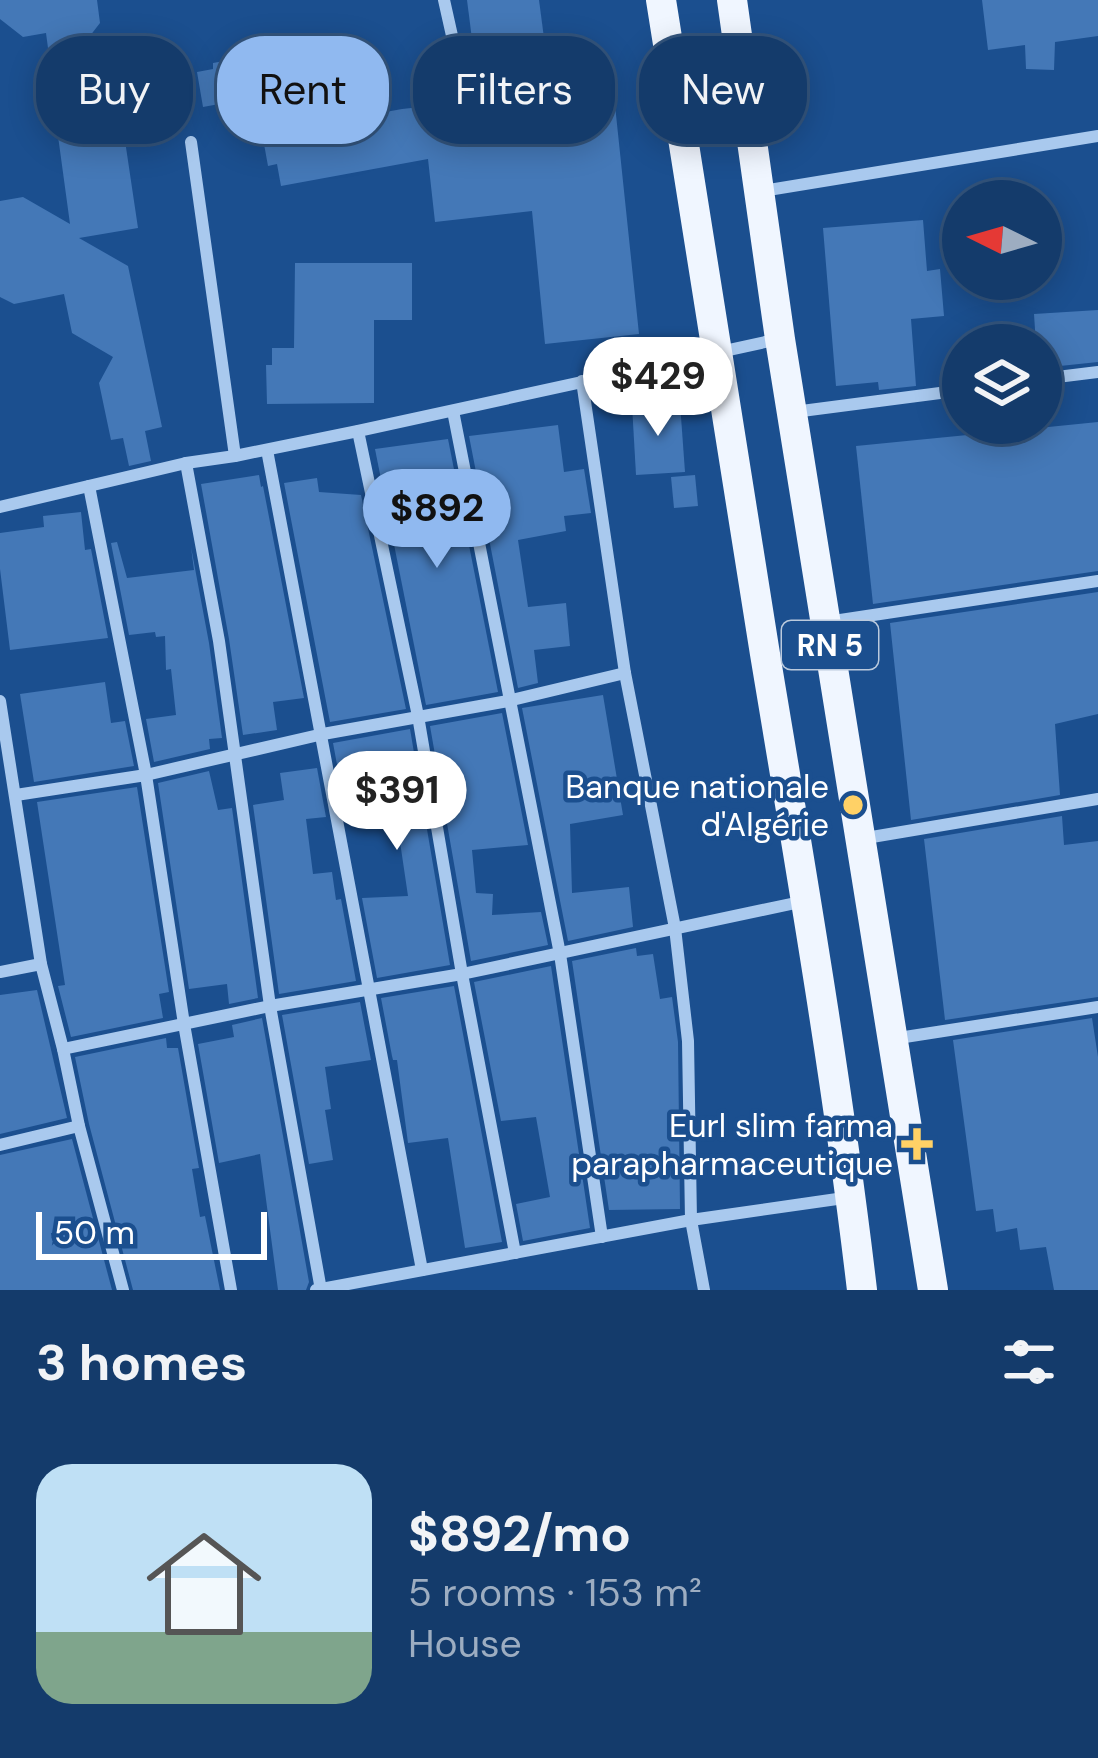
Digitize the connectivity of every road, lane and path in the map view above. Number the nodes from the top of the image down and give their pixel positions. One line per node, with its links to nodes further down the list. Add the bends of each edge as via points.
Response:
1 (444, 0): 4 (street)
2 (662, 0): 9 (main road, RN 5)
3 (732, 0): 7 (main road, RN 5)
4 (452, 36)
5 (1098, 136): 7 (street)
6 (191, 144): 18 (street)
7 (758, 191): 8 (main road, RN 5)
8 (780, 339): 9 (street); 15 (main road, RN 5)
9 (716, 352): 12 (street); 34 (main road, RN 5)
10 (1098, 371): 11 (street)
11 (1062, 376)
12 (582, 381): 14 (street); 24 (street)
13 (942, 393): 15 (street)
14 (453, 411): 16 (street); 26 (street)
15 (794, 412): 23 (main road, RN 5)
16 (358, 431): 17 (street); 27 (street)
17 (267, 450): 18 (street); 28 (street)
18 (235, 457): 19 (street)
19 (186, 463): 20 (street); 29 (street)
20 (89, 486): 21 (street); 30 (street)
21 (0, 507)
22 (1098, 581): 23 (street)
23 (827, 622): 33 (main road, RN 5)
24 (625, 673): 26 (street); 35 (street)
25 (0, 701): 31 (street)
26 (508, 701): 27 (street); 36 (street)
27 (418, 716): 28 (street); 39 (street)
28 (323, 734): 29 (street); 40 (street)
29 (236, 754): 30 (street); 41 (street)
30 (146, 775): 31 (street); 43 (street)
31 (16, 795): 37 (street)
32 (1098, 799): 33 (street)
33 (858, 839): 44 (main road, RN 5)
34 (806, 901): 35 (street); 48 (main road, RN 5)
35 (675, 928): 36 (street); 49 (street, via 688,1041)
36 (560, 954): 39 (street); 50 (street)
37 (41, 964): 38 (street); 45 (street)
38 (0, 972)
39 (462, 974): 40 (street); 51 (street)
40 (367, 991): 41 (street); 52 (street)
41 (270, 1006): 43 (street); 55 (street)
42 (1098, 1006): 44 (street)
43 (184, 1024): 45 (street); 54 (street)
44 (891, 1039): 58 (main road, RN 5)
45 (63, 1049): 46 (street)
46 (79, 1126): 47 (street); 53 (street)
47 (0, 1145)
48 (851, 1197): 49 (street); 57 (main road, RN 5)
49 (691, 1220): 50 (street); 56 (street)
50 (602, 1237): 51 (street)
51 (514, 1253): 52 (street)
52 (422, 1270): 55 (street)
53 (123, 1290)
54 (231, 1290)
55 (319, 1290)
56 (704, 1290)
57 (862, 1290)
58 (933, 1290)

